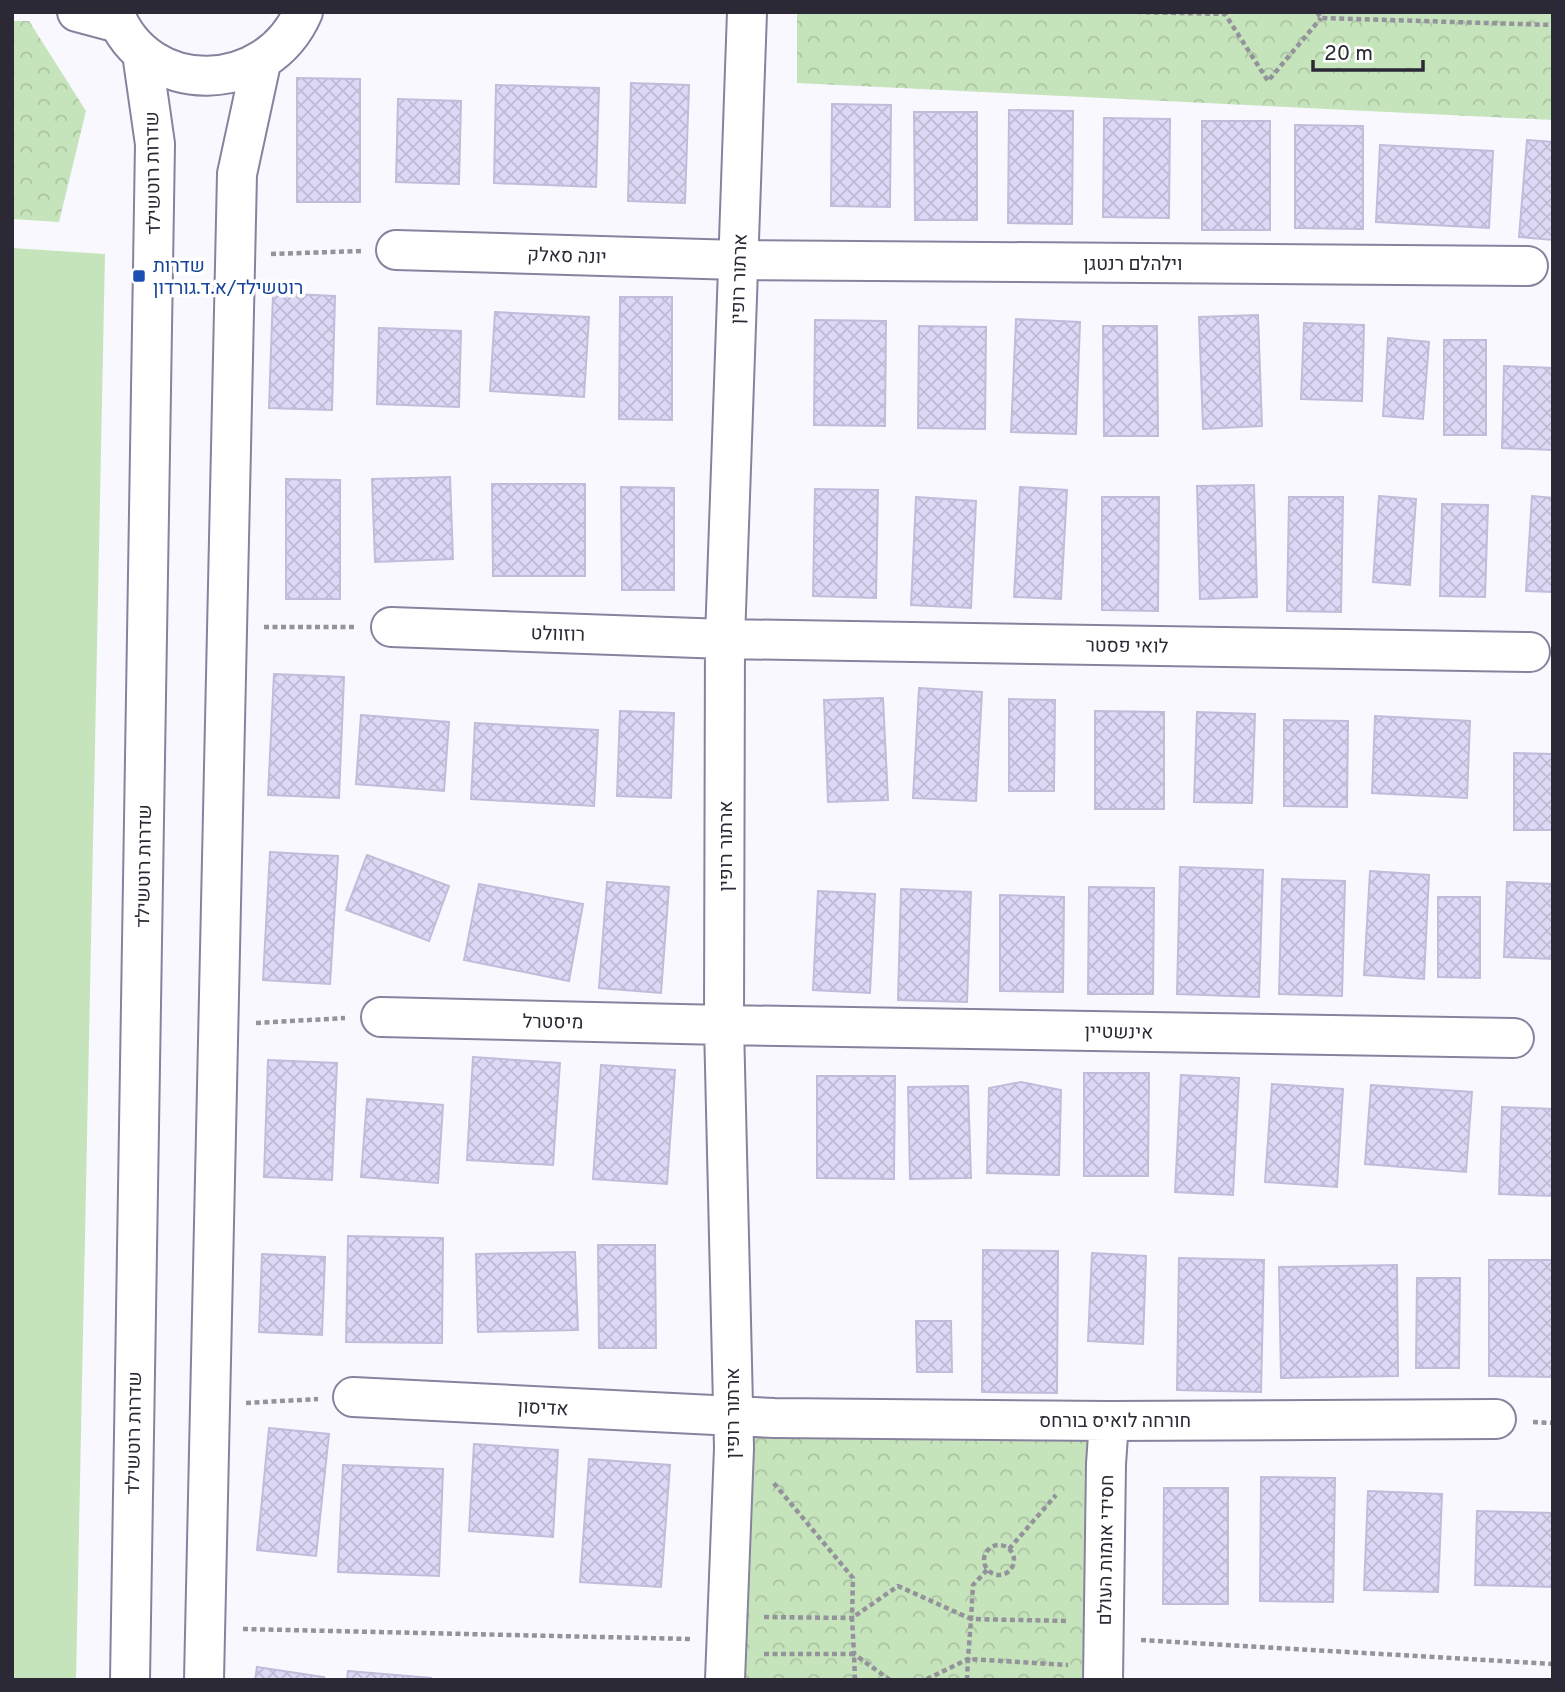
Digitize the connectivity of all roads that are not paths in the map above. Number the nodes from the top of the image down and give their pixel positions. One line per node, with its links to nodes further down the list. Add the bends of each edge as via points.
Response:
1 (78, 12): 4 (street)
2 (303, 12): 6 (street, via 281,47)
3 (747, 12): 8 (street, ארתור רופין)
4 (116, 18): 5 (street)
5 (142, 53): 6 (street, via 169,69 200,77 232,75); 21 (street, שדרות רוטשילד, via 155,144)
6 (261, 63): 22 (street, via 237,174)
7 (396, 250): 8 (street, יונה סאלק)
8 (738, 260): 9 (street, וילהלם רנטגן); 11 (street, ארתור רופין)
9 (1528, 266)
10 (391, 627): 11 (street, רוזוולט)
11 (725, 639): 12 (street, לואי פסטר); 14 (street, ארתור רופין)
12 (1530, 652)
13 (381, 1017): 14 (street, מיסטרל)
14 (724, 1025): 15 (street, אינשטיין); 17 (street, ארתור רופין)
15 (1514, 1038)
16 (353, 1397): 17 (street, אדיסון)
17 (734, 1416): 19 (street, חורחה לואיס בורחס); 23 (street, ארתור רופין)
18 (1496, 1419): 19 (street, חורחה לואיס בורחס)
19 (1109, 1421): 20 (street, חסידי אומות העולם)
20 (1086, 1672)
21 (130, 1680)
22 (204, 1680)
23 (725, 1680)

